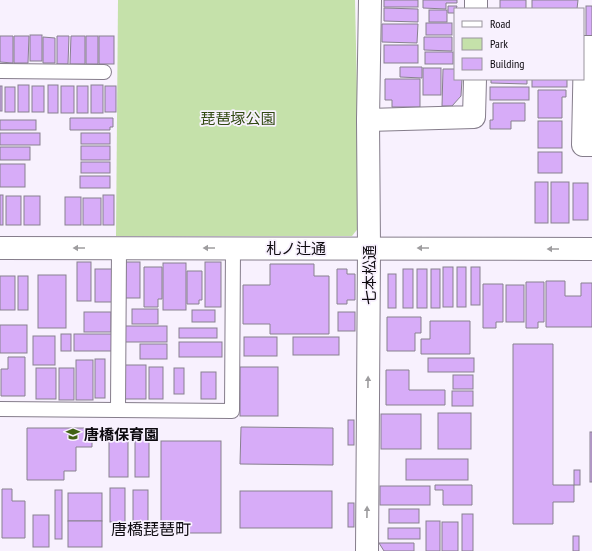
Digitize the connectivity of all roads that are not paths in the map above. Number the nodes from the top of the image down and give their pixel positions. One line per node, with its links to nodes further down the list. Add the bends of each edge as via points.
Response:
1 (370, 0): 6 (street, 七本松通)
2 (592, 47): 7 (street, via 585,47 583,145)
3 (0, 71): 4 (lane)
4 (104, 72)
5 (475, 80): 6 (street, via 474,117)
6 (368, 120): 11 (street, 七本松通)
7 (592, 145)
8 (0, 248): 9 (street, 札ノ辻通, one-way to 8)
9 (119, 248): 10 (street, 札ノ辻通, one-way to 9); 14 (lane)
10 (233, 248): 11 (street, 札ノ辻通); 14 (lane, via 232,411)
11 (369, 248): 12 (street, 札ノ辻通, one-way to 11); 15 (street, 七本松通, one-way to 11)
12 (592, 249)
13 (0, 409): 14 (lane)
14 (118, 409)
15 (366, 551)

